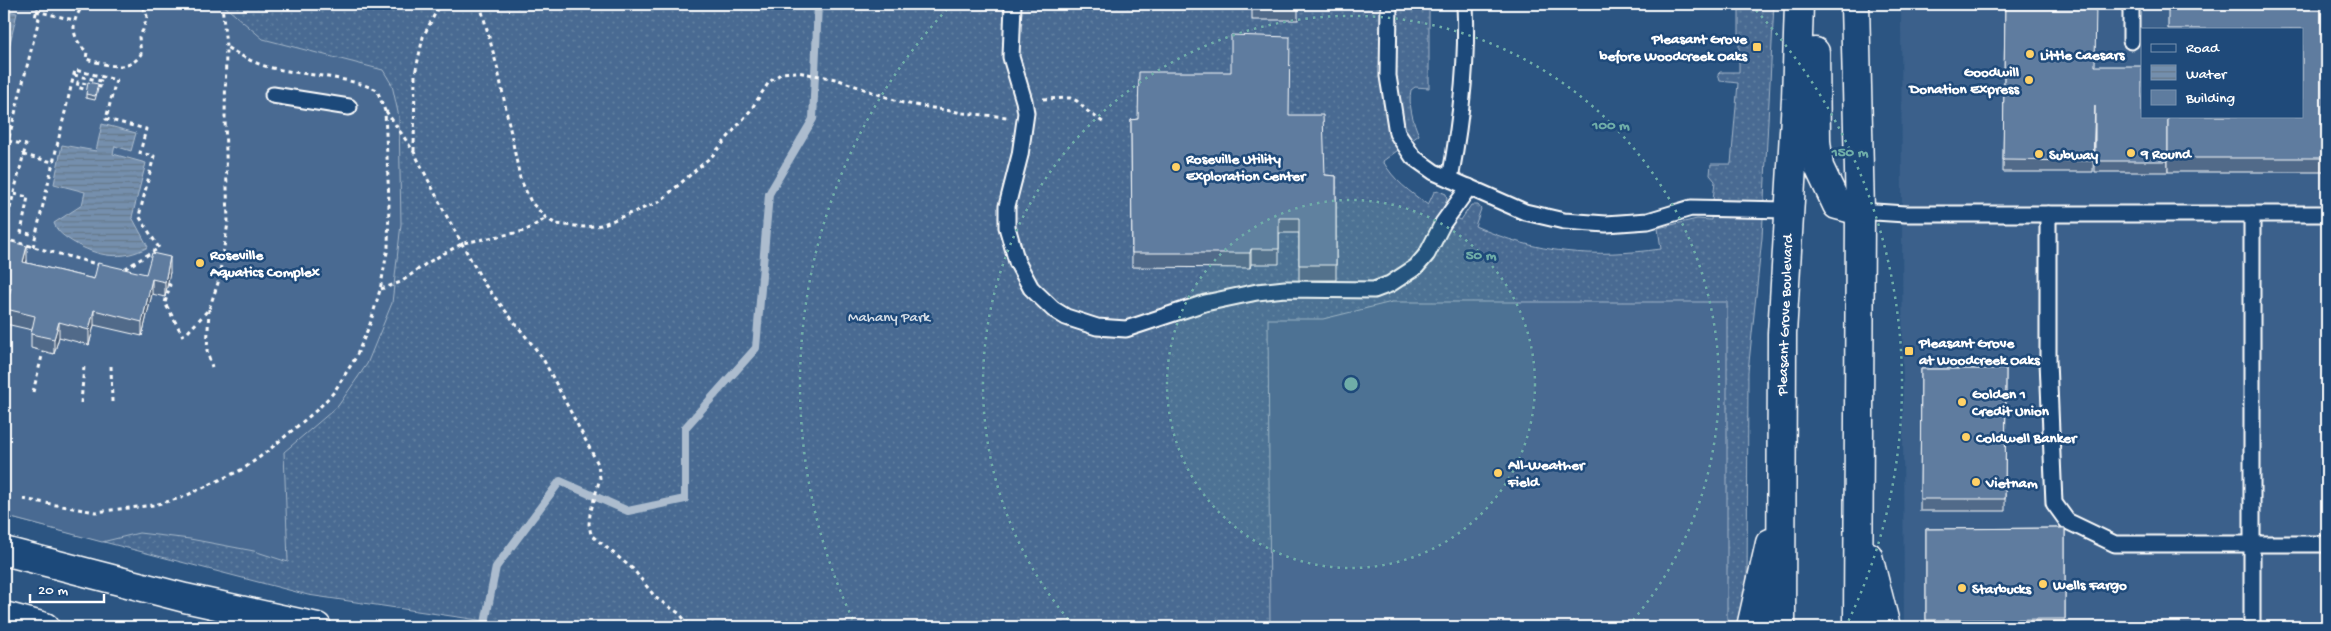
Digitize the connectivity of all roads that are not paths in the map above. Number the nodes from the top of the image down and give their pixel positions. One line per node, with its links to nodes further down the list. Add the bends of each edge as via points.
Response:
1 (1013, 4): 12 (lane, via 1011,57 1022,91 1025,122 1007,206 1007,227 1017,262 1031,288 1053,308 1082,323 1126,329 1241,294 1286,289 1374,290 1416,267)
2 (1389, 4): 11 (lane, via 1388,76 1397,133 1413,157 1434,172)
3 (1466, 4): 11 (lane, via 1466,70)
4 (1799, 4): 13 (main road, Pleasant Grove Boulevard)
5 (1806, 4): 14 (main road, via 1816,52 1819,167 1837,205)
6 (1855, 4): 14 (main road)
7 (2130, 4): 8 (lane)
8 (2130, 40)
9 (273, 95): 10 (lane)
10 (349, 107)
11 (1450, 178): 12 (lane)
12 (1469, 187): 13 (lane, via 1525,212 1564,221 1606,224 1648,221 1691,208)
13 (1789, 210): 18 (main road, Pleasant Grove Boulevard, via 1782,334)
14 (1860, 212): 15 (lane); 19 (main road)
15 (2048, 214): 16 (lane); 20 (lane, via 2048,361 2054,503 2067,521 2115,544)
16 (2252, 214): 17 (lane); 20 (lane)
17 (2327, 214)
18 (1781, 495): 26 (main road); 27 (main road, Pleasant Grove Boulevard)
19 (1858, 520): 28 (main road); 29 (main road)
20 (2252, 544): 21 (lane); 30 (lane)
21 (2327, 544)
22 (4, 551): 25 (main road, via 185,598)
23 (4, 616): 24 (main road)
24 (45, 627)
25 (317, 627)
26 (1751, 627)
27 (1781, 627)
28 (1858, 627)
29 (1886, 627)
30 (2252, 627)

